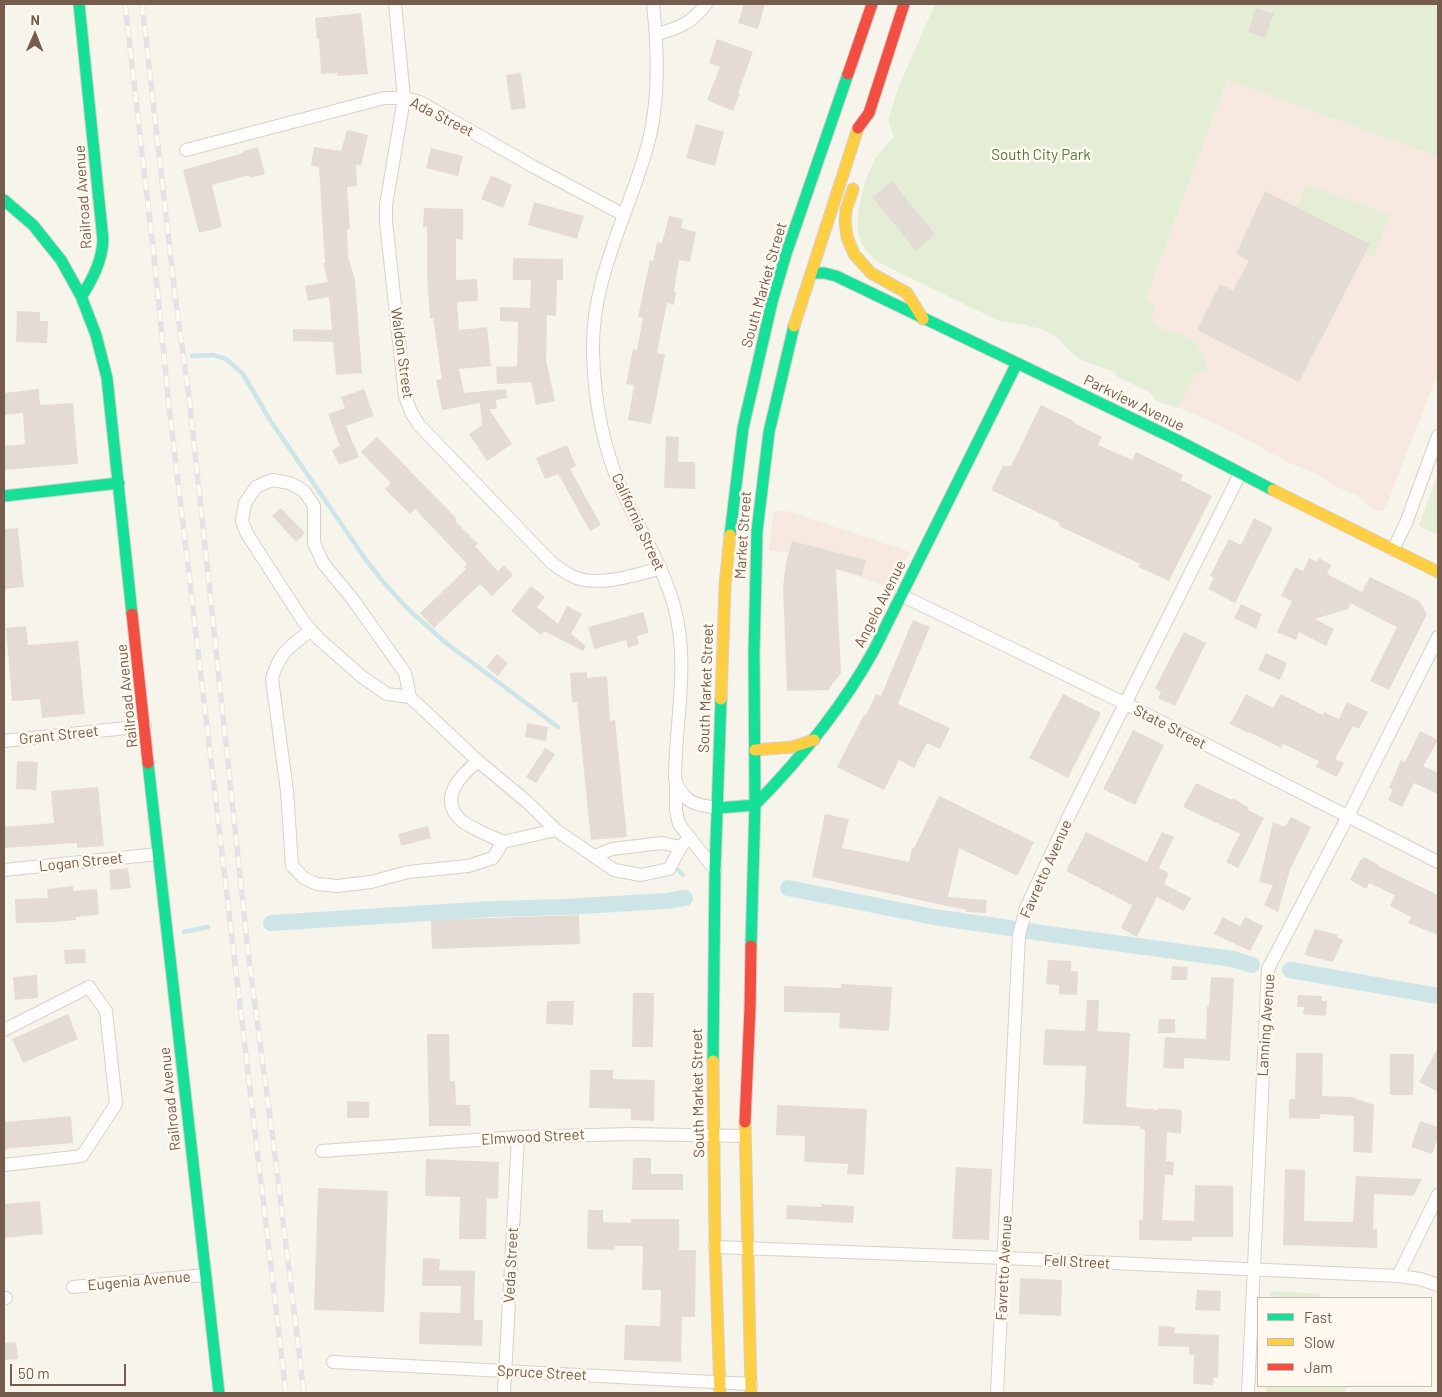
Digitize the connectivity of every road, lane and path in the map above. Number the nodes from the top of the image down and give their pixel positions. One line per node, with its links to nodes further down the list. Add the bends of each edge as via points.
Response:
1 (79, 4): 19 (main road, Railroad Avenue, via 103,240 98,270)
2 (395, 4): 8 (street, Waldon Street)
3 (653, 4): 7 (street, California Street)
4 (706, 4): 7 (street, via 687,23 672,31)
5 (872, 4): 10 (main road, South Market Street)
6 (904, 4): 9 (main road)
7 (656, 34): 16 (street, California Street, via 652,126)
8 (404, 98): 12 (street, Ada Street, via 384,98); 16 (street, Ada Street, via 420,102); 28 (street, Waldon Street, via 386,222 405,396 411,412 419,425 552,563 571,576 599,581)
9 (869, 113): 11 (main road); 18 (main road, via 858,129)
10 (830, 125): 14 (main road, via 834,148); 20 (main road, South Market Street)
11 (870, 131)
12 (186, 150)
13 (858, 173): 21 (main road, via 846,210 849,244 870,273 907,293)
14 (822, 183)
15 (4, 200): 19 (main road, via 56,252)
16 (624, 214): 28 (street, California Street, via 600,284 596,306 593,327 595,392 613,469)
17 (806, 257): 18 (main road)
18 (811, 273): 20 (main road, via 802,276); 21 (main road, Parkview Avenue, via 824,272 836,276); 38 (main road, Market Street, via 783,368 760,496 755,566)
19 (82, 296): 25 (main road, Railroad Avenue, via 107,378)
20 (772, 302): 42 (main road, South Market Street, via 743,428 730,535 725,586)
21 (923, 319): 22 (main road, Parkview Avenue)
22 (1017, 363): 24 (main road, Parkview Avenue); 30 (main road, Angelo Avenue)
23 (1438, 436): 27 (street)
24 (1240, 474): 27 (main road, Parkview Avenue); 34 (street, Favretto Avenue)
25 (118, 483): 26 (main road); 35 (main road, Railroad Avenue)
26 (4, 496)
27 (1393, 550): 29 (main road, Parkview Avenue)
28 (661, 568): 40 (street, California Street, via 677,618 682,662)
29 (1438, 572)
30 (901, 595): 34 (street, State Street); 36 (main road, Angelo Avenue, via 858,679)
31 (311, 630): 33 (street, via 387,694); 33 (street, via 247,534 242,521 245,503 256,487 272,480 290,483 304,491 314,506 314,543 323,563 405,673); 46 (street, via 283,652 272,679 287,790 292,866 304,878 317,884 337,886 372,882 408,872 468,866 493,858)
32 (1438, 636): 43 (street, Lanning Avenue)
33 (410, 697): 39 (street)
34 (1124, 703): 43 (street, State Street); 62 (street, Favretto Avenue, via 1026,908 1020,930)
35 (145, 726): 37 (street, Grant Street); 48 (main road, Railroad Avenue)
36 (814, 740): 38 (main road, via 792,748); 41 (main road, Angelo Avenue)
37 (4, 741)
38 (754, 750): 41 (main road, Market Street)
39 (478, 761): 44 (street); 46 (street, via 464,772 454,787 451,798 453,811 462,822)
40 (676, 779): 42 (street, via 688,801); 45 (street, California Street, via 677,817)
41 (755, 806): 42 (main road); 55 (main road)
42 (718, 808): 52 (main road, South Market Street)
43 (1348, 816): 50 (street, State Street); 63 (street, Lanning Avenue, via 1268,969)
44 (556, 830): 46 (street); 49 (street)
45 (689, 836): 47 (street); 52 (street, California Street)
46 (503, 842)
47 (681, 847): 49 (street, via 662,843 612,849); 49 (street, via 669,869 641,875 614,870)
48 (158, 854): 51 (street, Logan Street); 64 (main road, Railroad Avenue)
49 (594, 856)
50 (1438, 862)
51 (4, 870)
52 (715, 870): 54 (main road, South Market Street)
53 (4, 1030): 58 (street, via 89,987 106,1011 116,1104 82,1156)
54 (714, 1135): 55 (street, Elmwood Street); 56 (street, Elmwood Street); 60 (main road, South Market Street)
55 (744, 1136): 61 (main road)
56 (518, 1137): 57 (street, Elmwood Street); 69 (street, Veda Street)
57 (322, 1151)
58 (4, 1165)
59 (1438, 1195): 65 (street)
60 (715, 1247): 61 (street, Fell Street); 70 (main road, South Market Street)
61 (747, 1248): 62 (street, Fell Street); 71 (main road)
62 (1004, 1258): 63 (street, Fell Street); 74 (street, Favretto Avenue)
63 (1253, 1270): 65 (street, Fell Street); 75 (street, Lanning Avenue)
64 (205, 1276): 67 (street, Eugenia Avenue); 72 (main road, Railroad Avenue)
65 (1398, 1276): 66 (street, Fell Street, via 1420,1278)
66 (1438, 1285)
67 (74, 1288)
68 (333, 1362): 69 (street, Spruce Street)
69 (505, 1370): 70 (street, Spruce Street); 73 (street, Veda Street)
70 (720, 1388): 71 (street, Spruce Street)
71 (751, 1388)
72 (219, 1393)
73 (504, 1393)
74 (997, 1393)
75 (1248, 1393)

